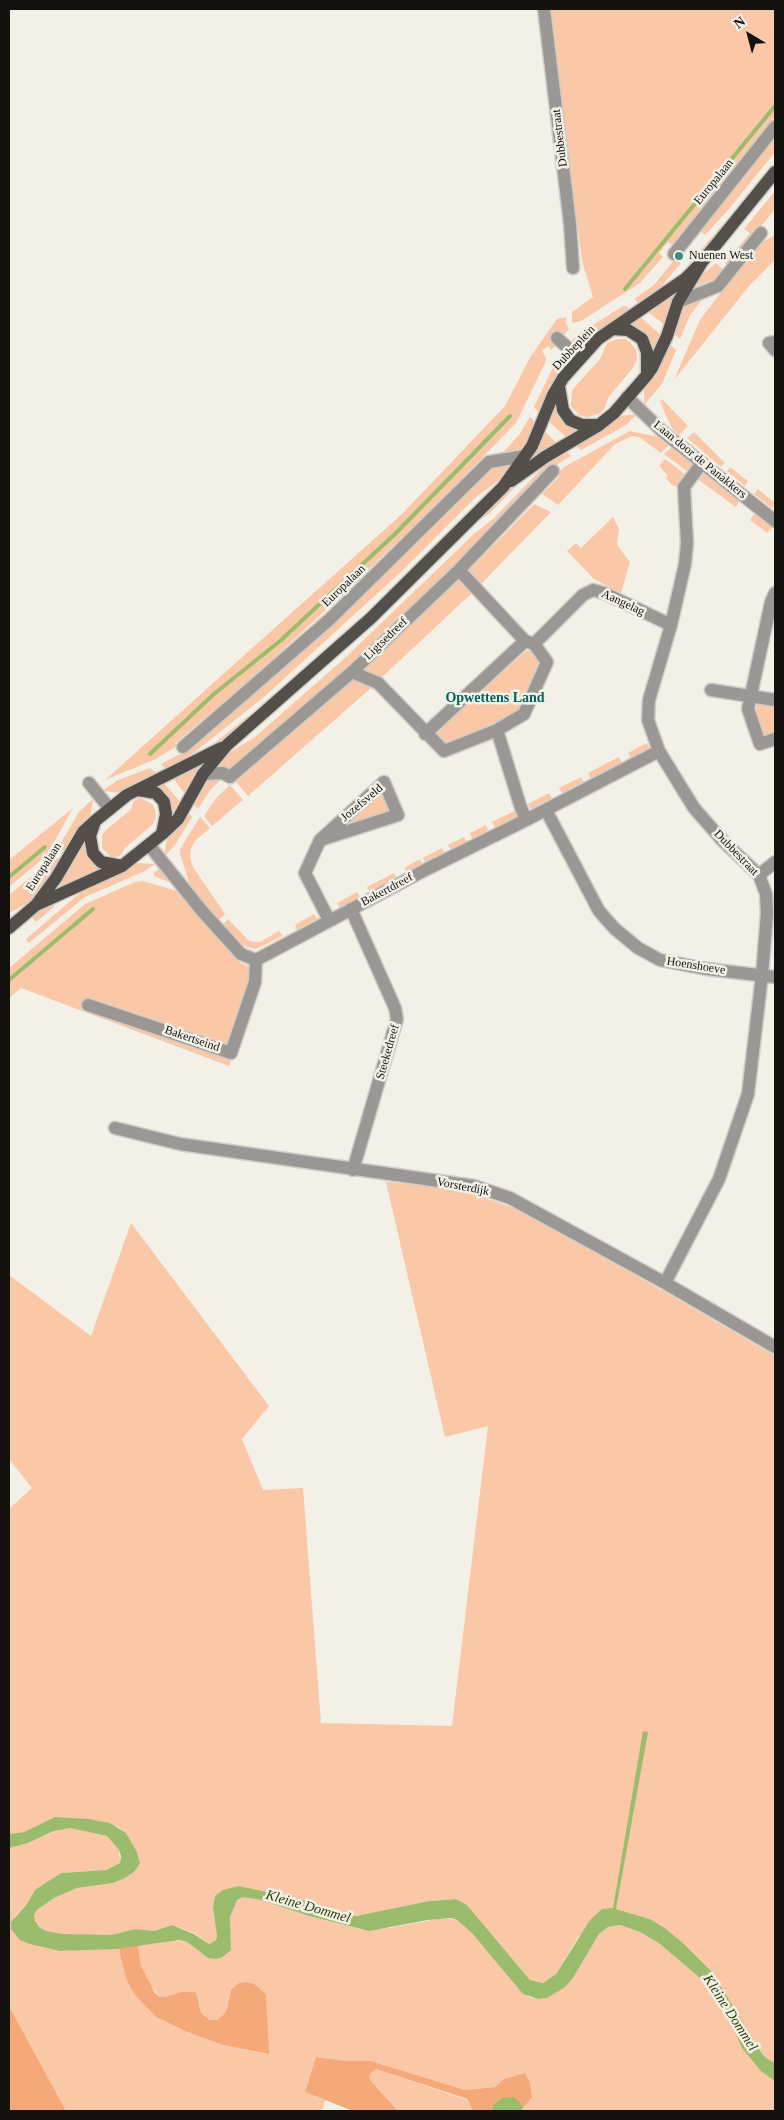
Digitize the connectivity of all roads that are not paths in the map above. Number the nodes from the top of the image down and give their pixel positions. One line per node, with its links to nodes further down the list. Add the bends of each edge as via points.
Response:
1 (544, 9): 7 (street, Dubbestraat)
2 (775, 127): 5 (street, Europalaan)
3 (775, 172): 6 (main road)
4 (760, 233): 8 (street, via 718,286)
5 (674, 254)
6 (702, 262): 8 (main road); 9 (main road, via 685,279)
7 (573, 268)
8 (678, 302): 14 (main road, via 667,336)
9 (611, 329): 13 (main road, Dubbeplein); 14 (main road, via 628,330 642,339 647,352)
10 (557, 338): 13 (street)
11 (775, 342): 12 (street, via 769,343)
12 (775, 350)
13 (580, 359): 15 (main road, Dubbeplein)
14 (647, 374): 16 (main road)
15 (559, 386): 17 (main road, via 563,410 570,420 582,425); 18 (main road)
16 (627, 397): 17 (main road); 19 (street, Laan door de Panakkers)
17 (599, 425): 21 (main road)
18 (525, 456): 21 (main road); 35 (street, Europalaan, via 489,462 330,619)
19 (702, 463): 22 (street, Laan door de Panakkers); 25 (street, Dubbestraat, via 684,487 687,543)
20 (553, 471): 23 (street, Ligtsedreef)
21 (503, 487): 34 (main road, via 371,618)
22 (775, 521)
23 (459, 570): 26 (street); 27 (street, Ligtsedreef)
24 (775, 594): 29 (street, via 770,602)
25 (671, 626): 26 (street, Aangelag, via 593,590 583,595); 36 (street, Dubbestraat, via 648,707 650,726)
26 (530, 642): 31 (street, via 546,662 524,714); 32 (street, Aangelag)
27 (352, 672): 32 (street, via 378,684); 37 (street, Ligtsedreef, via 230,778 223,773)
28 (711, 690): 29 (street)
29 (751, 696): 30 (street); 33 (street, via 748,709 760,744)
30 (775, 700)
31 (497, 730): 32 (street, via 444,751); 42 (street)
32 (425, 734)
33 (775, 740)
34 (226, 745): 37 (main road); 39 (main road)
35 (183, 746)
36 (659, 750): 41 (street, Bakertdreef); 49 (street, Dubbestraat, via 694,808)
37 (203, 774): 44 (main road, via 178,819)
38 (89, 783): 40 (street)
39 (138, 790): 40 (main road); 44 (main road, via 156,793 164,802 166,814)
40 (110, 808): 43 (main road)
41 (546, 810): 42 (street, Bakertdreef); 55 (street, Hoenshoeve, via 599,911 615,930 638,948 660,960)
42 (526, 820): 51 (street, Bakertdreef)
43 (95, 821): 48 (main road, via 90,836 92,853 101,862); 50 (main road, Europalaan, via 83,832)
44 (162, 834): 46 (main road)
45 (320, 840): 45 (street, Jozefsveld, via 398,815 384,782 327,834); 52 (street, Jozefsveld, via 305,873)
46 (149, 845): 48 (main road); 54 (street, via 241,954)
47 (775, 862): 49 (street)
48 (122, 866): 50 (main road, Europalaan)
49 (759, 875): 55 (street, Dubbestraat, via 766,894)
50 (36, 906): 53 (main road, Europalaan)
51 (351, 909): 52 (street, Bakertdreef); 59 (street, Steekedreef, via 397,1019)
52 (329, 920): 54 (street, Bakertdreef)
53 (9, 928)
54 (256, 960): 57 (street, Bakertseind, via 255,982 231,1053)
55 (762, 975): 56 (street, Hoenshoeve); 60 (street, Dubbestraat, via 748,1094 719,1179)
56 (775, 977)
57 (88, 1004)
58 (116, 1128): 59 (street, Vorsterdijk, via 180,1144)
59 (353, 1170): 60 (street, Vorsterdijk, via 474,1186 510,1198)
60 (665, 1283): 61 (street, Vorsterdijk)
61 (775, 1347)

